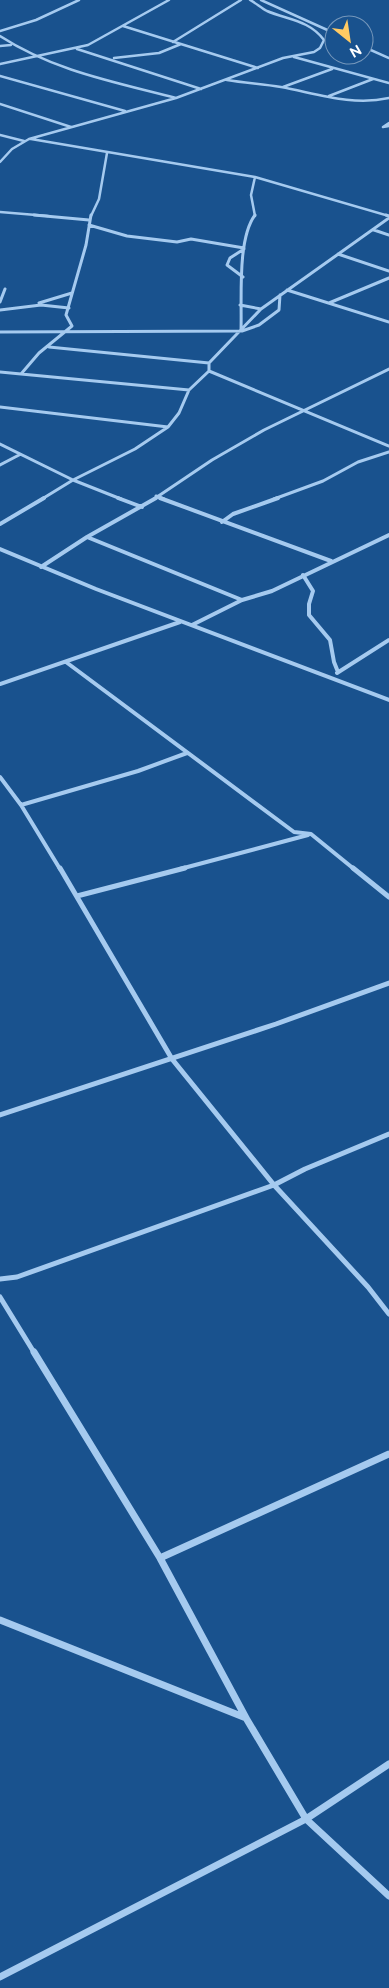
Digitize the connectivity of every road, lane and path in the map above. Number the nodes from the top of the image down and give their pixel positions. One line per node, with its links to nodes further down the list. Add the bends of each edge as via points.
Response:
1 (79, 0): 8 (street, via 36,20)
2 (169, 0): 6 (street)
3 (241, 0): 10 (street)
4 (250, 0): 16 (street, via 265,10 288,16 319,32 324,40 320,48)
5 (261, 0): 7 (street)
6 (123, 26): 10 (street); 14 (street, via 97,41)
7 (324, 28)
8 (0, 31)
9 (0, 36): 12 (street)
10 (173, 42): 11 (street)
11 (181, 44): 18 (street, via 142,56); 21 (street)
12 (11, 45): 13 (street); 17 (street)
13 (0, 46)
14 (76, 48): 17 (street); 18 (street)
15 (374, 51): 19 (street)
16 (291, 56): 21 (street); 22 (street)
17 (36, 57): 20 (street); 30 (street)
18 (109, 58): 28 (street)
19 (389, 58)
20 (0, 64)
21 (258, 68): 25 (street)
22 (332, 69): 24 (street); 27 (street)
23 (0, 76): 33 (street)
24 (373, 79): 26 (street); 29 (street)
25 (225, 80): 27 (street); 28 (street)
26 (389, 83)
27 (282, 87): 29 (street)
28 (201, 89): 30 (street)
29 (328, 96): 31 (street, via 378,102)
30 (176, 98): 33 (street)
31 (389, 98)
32 (0, 104): 34 (street)
33 (126, 111): 34 (street)
34 (71, 127): 36 (street)
35 (0, 135): 37 (street)
36 (28, 139): 37 (street); 38 (street)
37 (24, 141): 39 (street)
38 (107, 153): 40 (street); 43 (street, via 99,199)
39 (0, 162)
40 (255, 177): 42 (street); 47 (street, via 250,194 255,216 249,221)
41 (0, 212): 43 (street)
42 (389, 217): 45 (street)
43 (90, 220): 44 (street)
44 (89, 225): 47 (street, via 109,228 127,236 177,242 192,240); 54 (street)
45 (374, 230): 46 (street); 48 (street)
46 (389, 235)
47 (244, 248): 50 (street); 50 (street, via 230,258 227,265)
48 (338, 254): 49 (street); 53 (street)
49 (389, 271)
50 (243, 277): 59 (street)
51 (389, 278): 57 (street)
52 (5, 289): 56 (street)
53 (287, 290): 55 (street); 57 (street)
54 (72, 293): 58 (street); 60 (street)
55 (280, 295): 61 (street); 64 (street, via 279,310 259,325)
56 (0, 302)
57 (328, 304): 63 (street)
58 (33, 305): 60 (street); 62 (street)
59 (240, 305): 61 (street); 64 (street)
60 (68, 308): 66 (street, via 66,315 72,326)
61 (261, 309): 64 (street)
62 (0, 310)
63 (388, 321)
64 (241, 331): 66 (street); 68 (street)
65 (0, 332): 66 (street)
66 (64, 332): 67 (street)
67 (49, 347): 68 (street); 72 (street, via 38,353)
68 (209, 362): 70 (street)
69 (389, 369): 75 (street)
70 (209, 371): 73 (street); 75 (street)
71 (0, 372): 72 (street)
72 (21, 374): 73 (street)
73 (190, 390): 76 (street)
74 (0, 407): 76 (street)
75 (307, 410): 78 (street); 83 (street, via 264,430)
76 (168, 427): 82 (street, via 135,449)
77 (0, 444): 80 (street)
78 (389, 446)
79 (389, 452): 85 (street, via 358,462 323,481 233,514)
80 (19, 455): 81 (street); 82 (street)
81 (0, 464)
82 (73, 480): 84 (street); 86 (street)
83 (156, 496): 84 (street); 85 (street)
84 (142, 507): 88 (street)
85 (222, 522): 90 (street)
86 (0, 524)
87 (389, 535): 90 (street)
88 (86, 537): 91 (street); 93 (street)
89 (0, 549): 91 (street)
90 (331, 561): 92 (street)
91 (42, 567): 94 (street)
92 (303, 575): 93 (street, via 272,591); 98 (street, via 313,591 309,615 323,628 332,644 334,666)
93 (242, 600): 95 (street)
94 (181, 622): 95 (street); 97 (street)
95 (192, 625): 99 (street)
96 (389, 640): 98 (street)
97 (66, 662): 100 (street); 102 (street)
98 (338, 672): 99 (street)
99 (331, 676): 101 (street)
100 (0, 684)
101 (389, 700)
102 (187, 753): 104 (street, via 138,771); 105 (street, via 294,832)
103 (0, 777): 104 (street)
104 (21, 805): 106 (street)
105 (311, 834): 106 (street); 107 (street)
106 (77, 896): 109 (street)
107 (389, 897)
108 (389, 983): 109 (street)
109 (172, 1059): 110 (street); 112 (street)
110 (0, 1115)
111 (389, 1134): 112 (street)
112 (274, 1185): 113 (street, via 17,1277); 115 (street)
113 (0, 1279)
114 (0, 1297): 117 (street)
115 (389, 1314)
116 (389, 1454): 117 (street)
117 (160, 1558): 119 (street)
118 (0, 1620): 119 (street)
119 (246, 1718): 121 (street)
120 (389, 1764): 121 (street)
121 (306, 1819): 122 (street); 123 (street)
122 (389, 1896)
123 (0, 1978)

